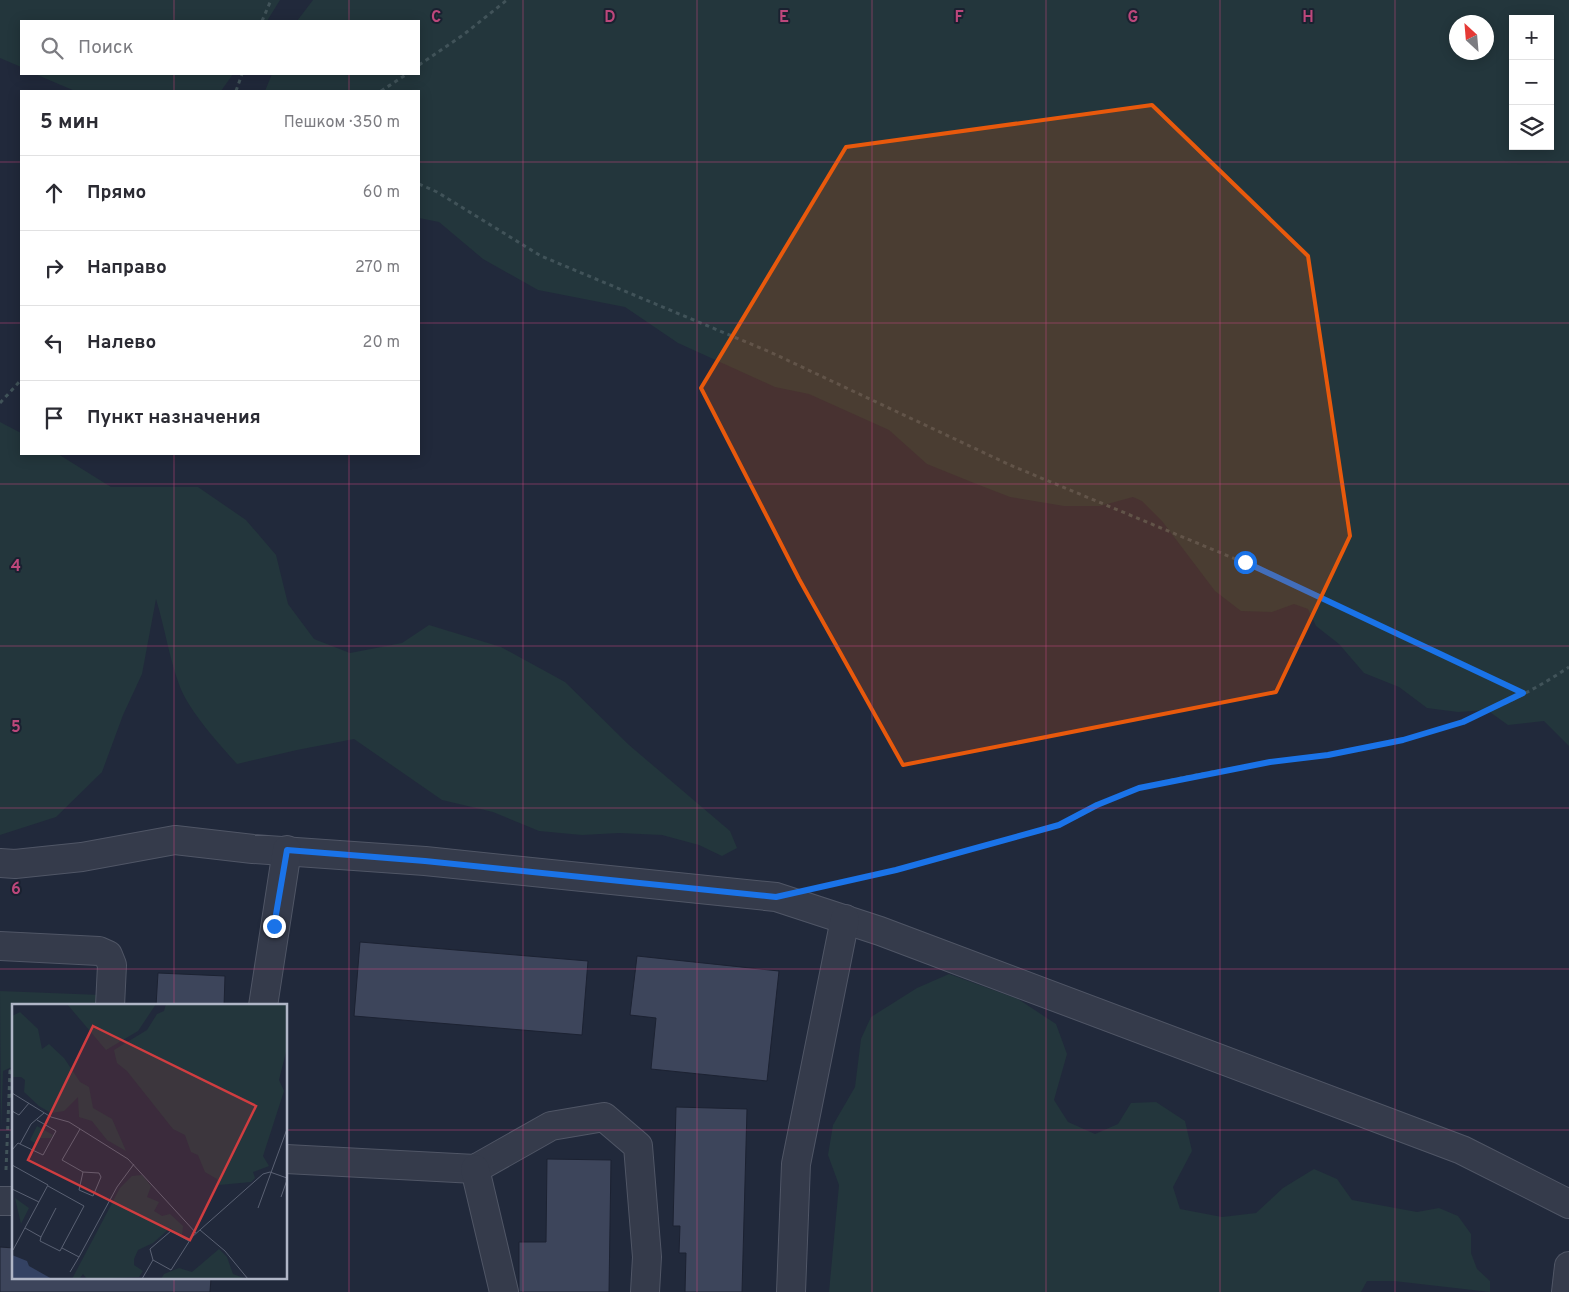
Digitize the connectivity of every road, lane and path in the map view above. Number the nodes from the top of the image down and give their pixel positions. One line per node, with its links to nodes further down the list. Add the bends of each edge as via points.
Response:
1 (271, 0): 3 (path)
2 (507, 0): 4 (path)
3 (262, 20)
4 (420, 65)
5 (242, 75): 7 (path)
6 (405, 75): 8 (path)
7 (236, 90)
8 (383, 90)
9 (420, 184): 13 (path, via 541,256 770,352 1010,465 1245,562)
10 (20, 381): 11 (path)
11 (0, 403)
12 (1569, 668): 13 (path)
13 (1523, 693): 16 (path, via 1463,722 1403,740 1139,788 1059,825)
14 (287, 850): 15 (street, via 175,840 82,856); 17 (street, via 766,896); 20 (street)
15 (0, 863)
16 (831, 885)
17 (845, 920): 27 (street, via 1462,1150); 31 (street, via 796,1164)
18 (0, 946): 19 (street, via 99,951 108,955 112,965)
19 (110, 1004)
20 (264, 1004)
21 (12, 1071): 22 (path)
22 (9, 1094): 23 (path); 26 (path)
23 (12, 1098)
24 (288, 1159): 25 (street)
25 (475, 1170): 29 (street); 30 (street, via 551,1126 604,1117 638,1146 647,1257)
26 (6, 1201)
27 (1569, 1204)
28 (1569, 1266): 32 (street)
29 (504, 1292)
30 (645, 1292)
31 (791, 1292)
32 (1566, 1292)

